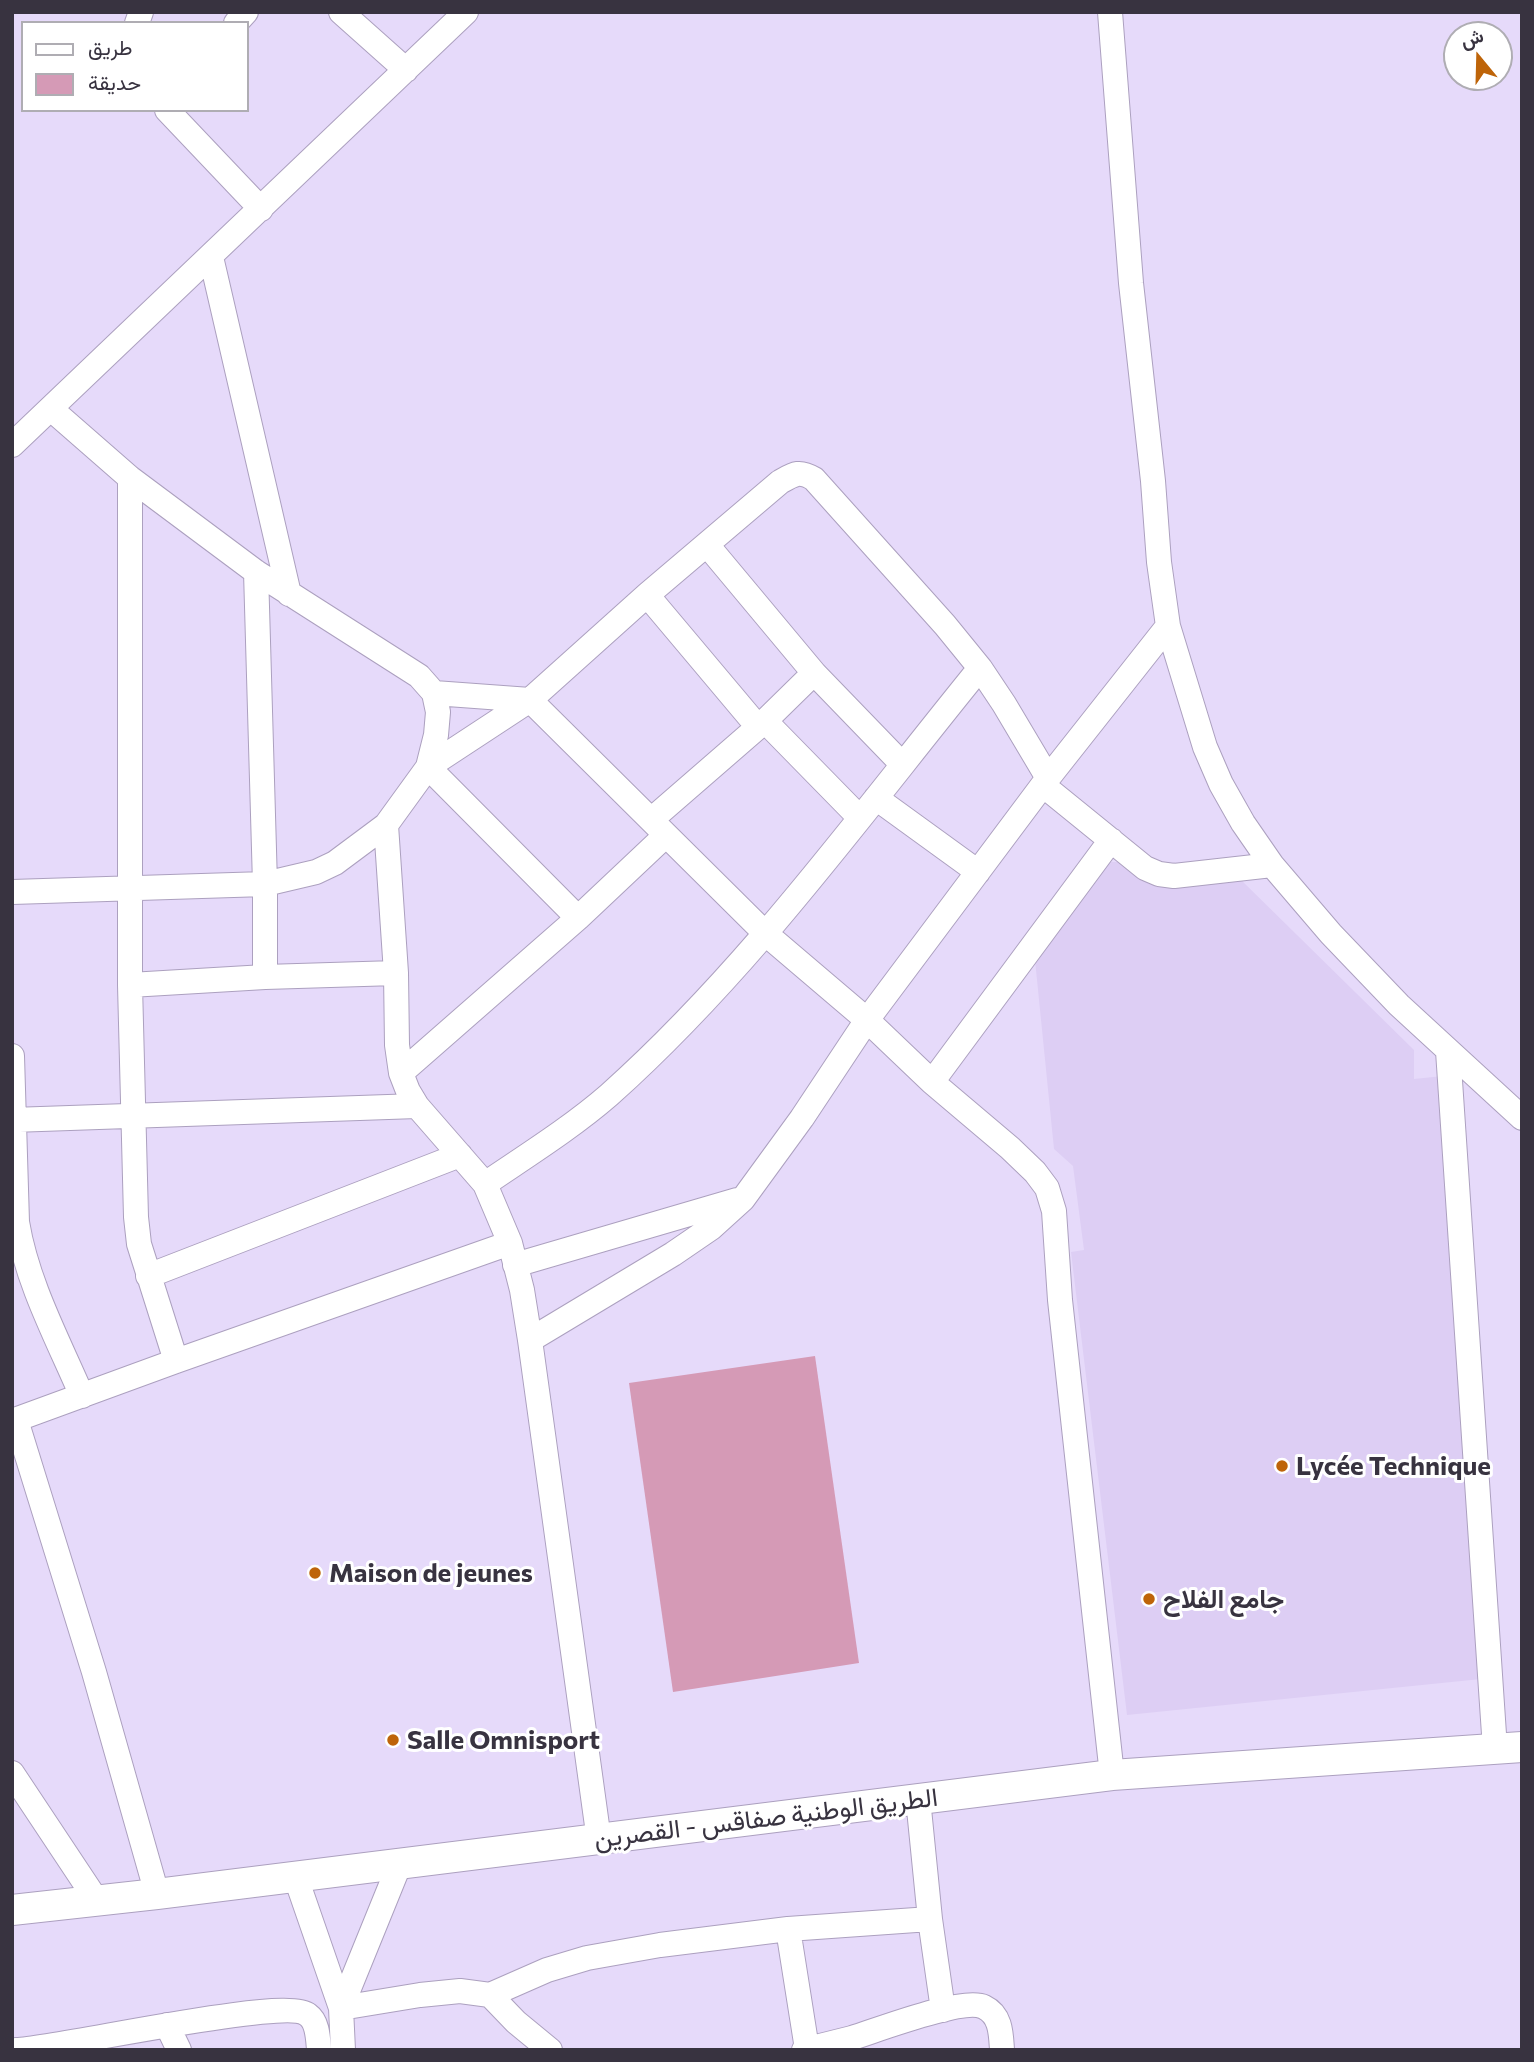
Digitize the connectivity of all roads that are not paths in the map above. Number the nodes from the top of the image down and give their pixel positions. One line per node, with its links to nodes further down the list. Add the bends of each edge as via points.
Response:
1 (341, 12): 4 (street)
2 (466, 12): 4 (street)
3 (1110, 12): 15 (street, via 1131,283)
4 (406, 70): 6 (street)
5 (169, 112): 6 (street)
6 (261, 209): 7 (street)
7 (211, 257): 8 (street); 13 (street)
8 (51, 408): 9 (street); 10 (street)
9 (12, 445)
10 (130, 478): 12 (street); 32 (street)
11 (708, 546): 14 (street); 16 (street, via 779,482 804,473); 17 (street)
12 (256, 572): 13 (street); 31 (street)
13 (289, 594): 18 (street, via 419,676)
14 (648, 595): 19 (street); 20 (street)
15 (1168, 626): 23 (street); 29 (street, via 1221,784)
16 (980, 668): 21 (street); 23 (street)
17 (814, 673): 20 (street); 21 (street)
18 (434, 693): 19 (street); 22 (street, via 438,712)
19 (530, 699): 22 (street); 27 (street)
20 (762, 724): 25 (street); 27 (street)
21 (902, 764): 24 (street)
22 (428, 767): 26 (street); 34 (street)
23 (1046, 782): 28 (street); 30 (street)
24 (876, 798): 25 (street); 30 (street)
25 (860, 818): 35 (street)
26 (386, 825): 31 (street, via 335,863); 36 (street)
27 (658, 828): 34 (street); 35 (street)
28 (1111, 840): 29 (street, via 1159,874); 43 (street)
29 (1272, 865): 40 (street, via 1331,934)
30 (978, 872): 39 (street)
31 (265, 884): 32 (street); 37 (street)
32 (130, 889): 33 (street); 38 (street)
33 (12, 890)
34 (578, 918): 42 (street)
35 (766, 934): 39 (street); 49 (street, via 608,1096)
36 (396, 973): 37 (street); 42 (street)
37 (264, 977): 38 (street)
38 (130, 985): 45 (street)
39 (867, 1020): 43 (street); 50 (street)
40 (1448, 1051): 46 (street); 57 (street)
41 (12, 1056): 47 (street)
42 (401, 1073): 44 (street)
43 (932, 1082): 59 (street, via 1035,1172 1047,1188 1054,1211)
44 (417, 1106): 45 (street); 48 (street)
45 (133, 1116): 47 (street); 52 (street, via 139,1244)
46 (1522, 1118)
47 (14, 1120): 55 (street, via 22,1248)
48 (460, 1155): 49 (street); 52 (street)
49 (485, 1184): 51 (street)
50 (743, 1199): 51 (street); 53 (street, via 673,1254)
51 (513, 1254): 53 (street); 54 (street)
52 (148, 1276): 54 (street)
53 (530, 1340): 61 (street)
54 (176, 1361): 55 (street)
55 (82, 1396): 56 (street)
56 (14, 1421): 64 (street, via 94,1672)
57 (1508, 1748): 59 (main road, الطريق الوطنية صفاقس - القصرين)
58 (12, 1773): 65 (street)
59 (1112, 1776): 60 (main road, الطريق الوطنية صفاقس - القصرين)
60 (918, 1799): 61 (main road, الطريق الوطنية صفاقس - القصرين); 67 (street)
61 (598, 1840): 62 (main road, الطريق الوطنية صفاقس - القصرين)
62 (400, 1863): 63 (main road, الطريق الوطنية صفاقس - القصرين); 70 (street)
63 (295, 1875): 64 (main road, الطريق الوطنية صفاقس - القصرين); 70 (street)
64 (157, 1894): 65 (main road, الطريق الوطنية صفاقس - القصرين)
65 (97, 1901): 66 (main road, الطريق الوطنية صفاقس - القصرين)
66 (12, 1910)
67 (930, 1919): 68 (street); 71 (street)
68 (788, 1929): 69 (street, via 586,1958); 78 (street)
69 (490, 1995): 70 (street, via 460,1991); 77 (street)
70 (341, 2008): 76 (street)
71 (943, 2010): 78 (street); 79 (street, via 976,2004 992,2011)
72 (167, 2025): 73 (street); 74 (street); 75 (street, via 298,2010 309,2015)
73 (16, 2050)
74 (178, 2050)
75 (320, 2050)
76 (343, 2050)
77 (550, 2050)
78 (806, 2050)
79 (1002, 2050)

